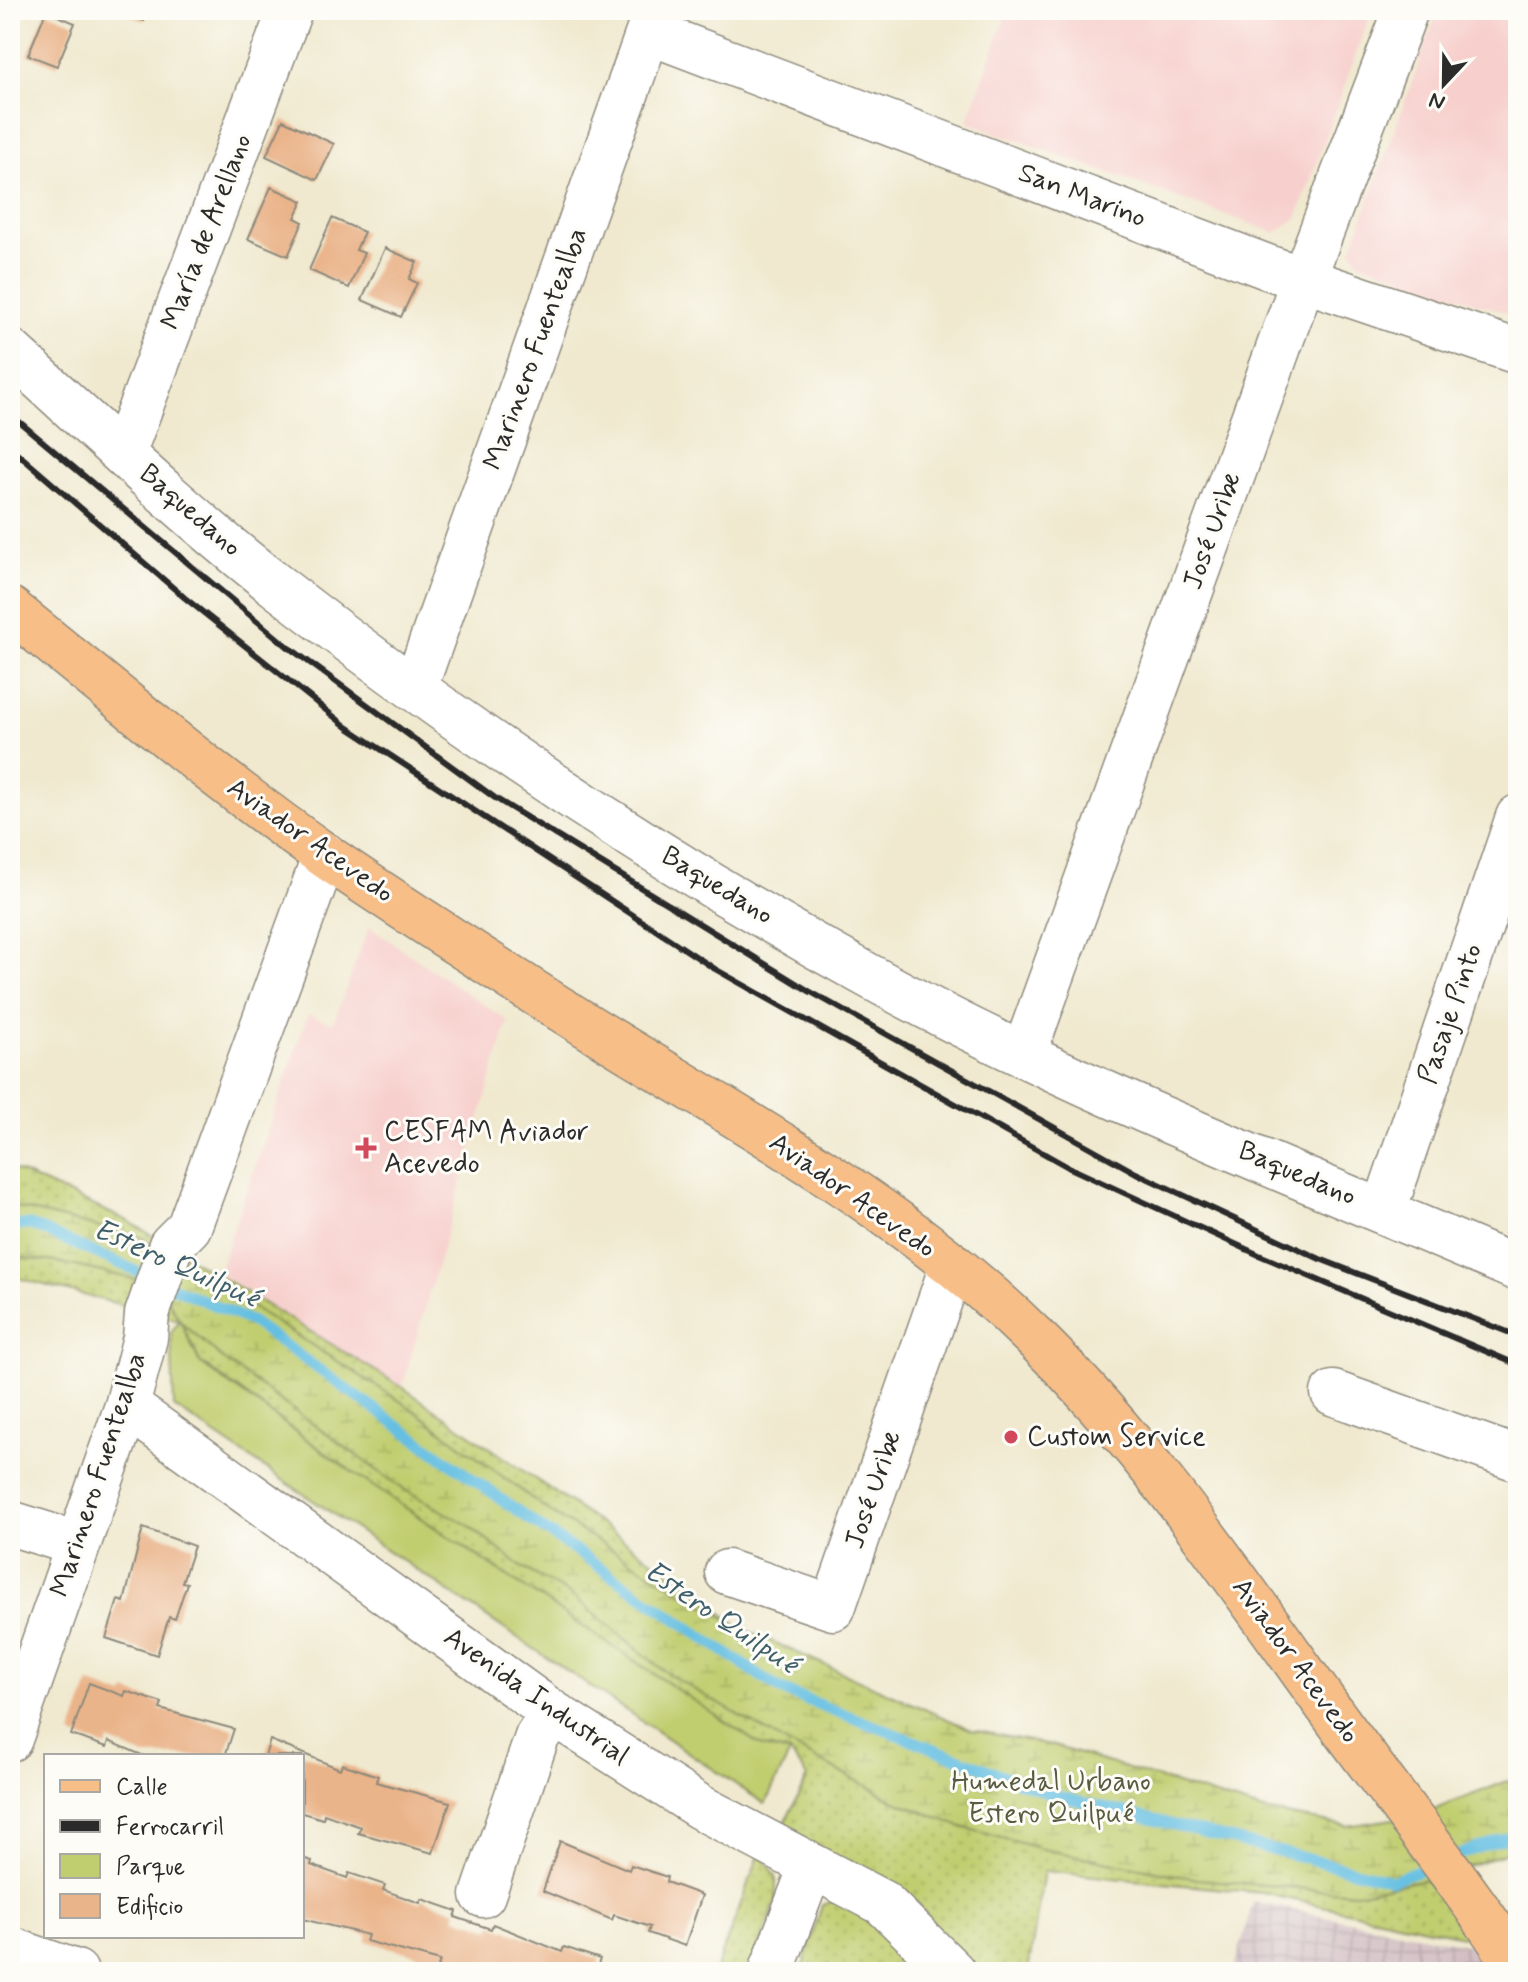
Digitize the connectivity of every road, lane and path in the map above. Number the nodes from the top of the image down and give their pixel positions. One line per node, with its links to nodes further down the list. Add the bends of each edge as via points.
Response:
1 (290, 10): 7 (street, María de Arellano)
2 (1406, 10): 4 (street, José Uribe)
3 (652, 21): 4 (street, San Marino); 9 (street, Marinero Fuentealba)
4 (1303, 280): 6 (street, San Marino); 12 (street, José Uribe)
5 (10, 351): 7 (street, Baquedano)
6 (1518, 352)
7 (123, 454): 9 (street, Baquedano, via 276,585)
8 (10, 609): 11 (main road, Aviador Acevedo)
9 (415, 688): 12 (street, Baquedano, via 707,882 869,977)
10 (1518, 817): 13 (street, Pasaje Pinto)
11 (325, 855): 14 (main road, Aviador Acevedo, via 612,1042 818,1168); 17 (street, Marinero Fuentealba, via 189,1227 171,1245 147,1314)
12 (1024, 1054): 13 (street, Baquedano)
13 (1384, 1211): 15 (street, Baquedano)
14 (952, 1266): 21 (street, José Uribe, via 833,1608); 27 (main road, Aviador Acevedo, via 1034,1337 1186,1510)
15 (1518, 1269)
16 (1333, 1393): 18 (street)
17 (127, 1406): 20 (street, Marinero Fuentealba); 22 (street, Avenida Industrial)
18 (1518, 1459)
19 (10, 1523): 20 (street)
20 (77, 1544): 23 (street, Marinero Fuentealba)
21 (727, 1572)
22 (553, 1713): 24 (street, Avenida Industrial, via 700,1807); 25 (street, via 537,1737)
23 (10, 1739)
24 (811, 1867): 29 (street); 30 (street, Avenida Industrial, via 883,1903)
25 (483, 1895)
26 (10, 1949): 28 (street)
27 (1518, 1968)
28 (76, 1972)
29 (771, 1972)
30 (953, 1972)

